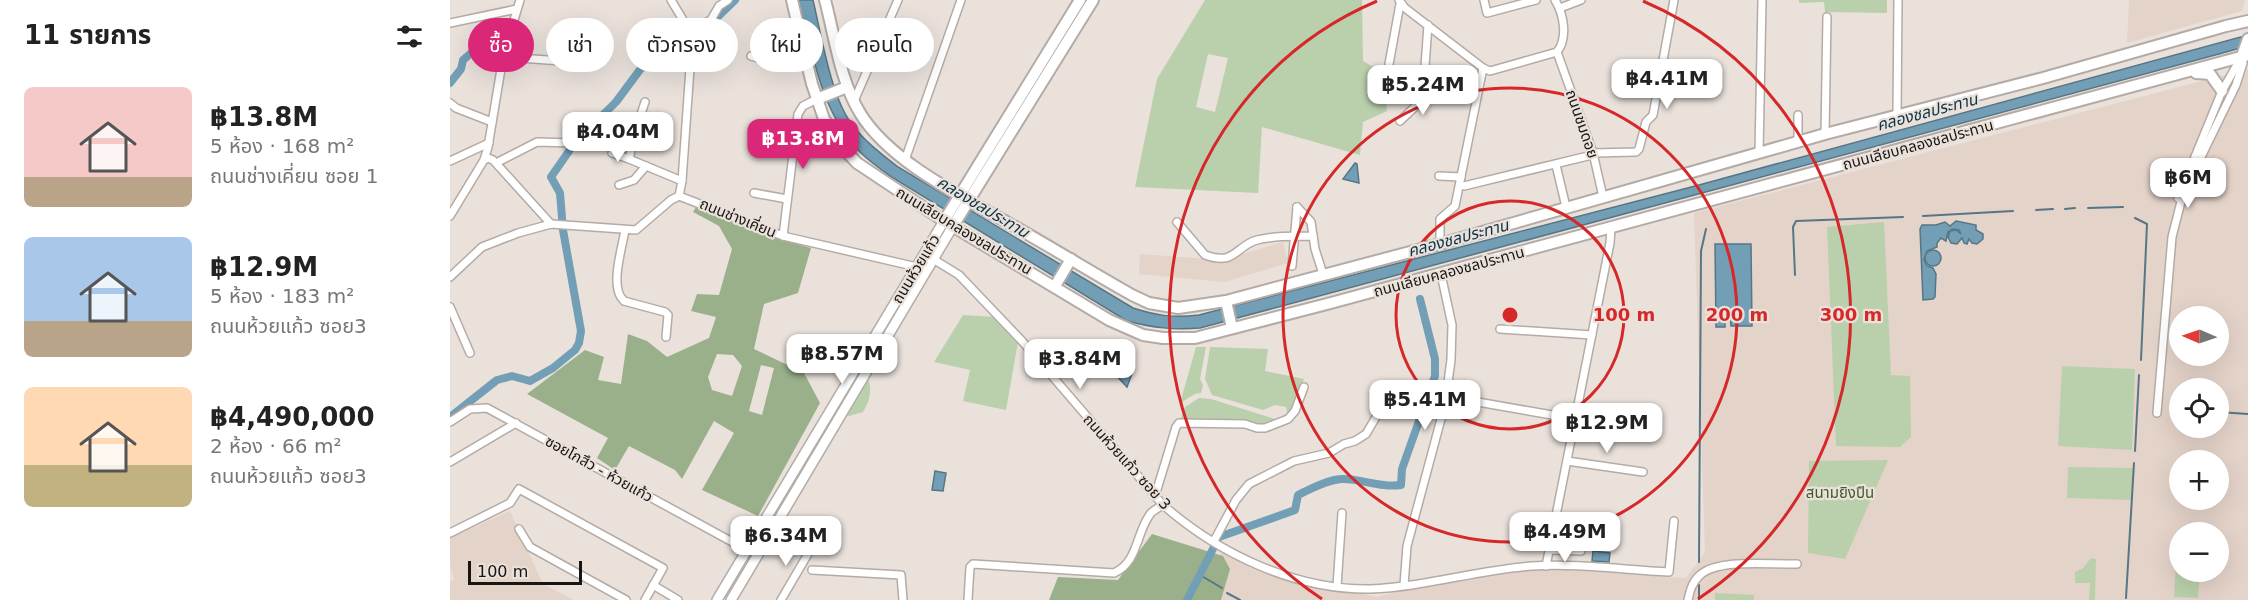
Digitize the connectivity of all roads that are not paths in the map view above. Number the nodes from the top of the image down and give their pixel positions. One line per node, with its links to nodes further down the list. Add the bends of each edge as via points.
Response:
1 (520, 0): 19 (street)
2 (670, 0): 22 (street)
3 (728, 0): 23 (street)
4 (792, 0): 24 (main road, ถนนเลียบคลองชลประทาน)
5 (825, 0): 37 (main road, ถนนเลียบคลองชลประทาน)
6 (898, 0): 41 (street)
7 (961, 0): 57 (street)
8 (1080, 0): 68 (main road, ถนนห้วยแก้ว)
9 (1093, 0): 68 (main road, ถนนห้วยแก้ว)
10 (1484, 0): 11 (street, via 1487,13)
11 (1536, 0)
12 (1555, 0): 18 (street)
13 (1581, 0): 18 (street)
14 (1674, 0): 53 (street, via 1653,115 1646,122 1639,149)
15 (1762, 0): 52 (street)
16 (1898, 0): 44 (street)
17 (1400, 2): 27 (street); 31 (street)
18 (1560, 8): 29 (street, via 1563,35)
19 (517, 9): 21 (street); 26 (street)
20 (1827, 17): 47 (street)
21 (514, 18)
22 (680, 18)
23 (712, 18)
24 (796, 18)
25 (2248, 21): 44 (main road, ถนนเลียบคลองชลประทาน)
26 (450, 22)
27 (1428, 25): 32 (street); 45 (street, via 1423,94)
28 (2248, 39): 30 (main road)
29 (1557, 52): 32 (street, via 1497,71); 53 (street, ถนนชมดอย)
30 (2245, 54): 36 (main road, ถนนเลียบคลองชลประทาน); 38 (street); 38 (street, via 2236,85 2183,194 2172,237 2157,412 2166,256 2172,224 2179,193)
31 (1389, 64)
32 (1483, 68): 61 (street)
33 (500, 72): 46 (street)
34 (690, 72): 62 (street)
35 (809, 72): 39 (main road, ถนนเลียบคลองชลประทาน)
36 (2181, 74): 38 (main road, via 2210,74); 75 (main road, ถนนเลียบคลองชลประทาน)
37 (847, 87): 39 (main road); 41 (main road, ถนนเลียบคลองชลประทาน)
38 (2222, 92)
39 (817, 99): 69 (street, via 802,106 798,114); 74 (main road, ถนนเลียบคลองชลประทาน, via 834,135 857,163)
40 (645, 102): 54 (street)
41 (854, 102): 57 (main road, ถนนเลียบคลองชลประทาน, via 872,132)
42 (450, 103): 46 (street)
43 (1798, 114): 49 (street)
44 (1898, 116): 47 (main road, ถนนเลียบคลองชลประทาน)
45 (1400, 121)
46 (492, 122): 50 (street)
47 (1825, 134): 49 (main road, ถนนเลียบคลองชลประทาน)
48 (573, 142): 56 (street, via 537,142)
49 (1798, 142): 52 (main road, ถนนเลียบคลองชลประทาน)
50 (489, 145): 55 (street); 56 (street)
51 (612, 153): 54 (street)
52 (1759, 153): 67 (main road, ถนนเลียบคลองชลประทาน)
53 (1590, 155): 58 (street); 67 (street, ถนนชมดอย)
54 (629, 159): 59 (street)
55 (450, 160)
56 (491, 160): 71 (street); 73 (street)
57 (905, 160): 68 (main road, ถนนเลียบคลองชลประทาน)
58 (1556, 165): 64 (street); 70 (street)
59 (646, 166): 62 (street); 63 (street, via 634,180)
60 (1439, 176): 61 (street)
61 (1461, 177): 80 (street, via 1455,206 1440,219)
62 (682, 181): 66 (street)
63 (619, 185)
64 (1464, 186)
65 (754, 193): 69 (street)
66 (679, 196): 76 (street, via 636,230); 77 (street, ถนนช่างเคี่ยน)
67 (1603, 196): 70 (main road, ถนนเลียบคลองชลประทาน)
68 (965, 198): 74 (main road, ถนนห้วยแก้ว); 82 (main road, ถนนเลียบคลองชลประทาน)
69 (787, 199): 77 (street)
70 (1566, 207): 80 (main road, ถนนเลียบคลองชลประทาน)
71 (450, 216)
72 (1177, 222): 79 (street, via 1211,257 1229,258 1254,240)
73 (551, 224): 76 (street); 87 (street, via 482,247)
74 (949, 224): 81 (main road, ถนนห้วยแก้ว); 84 (main road, ถนนห้วยแก้ว); 88 (main road, ถนนเลียบคลองชลประทาน)
75 (1611, 228): 86 (main road, ถนนเลียบคลองชลประทาน); 93 (street)
76 (625, 230): 94 (street, via 616,280 619,297 665,312 669,320)
77 (783, 236): 84 (street, ถนนช่างเคี่ยน)
78 (1313, 236): 79 (street); 79 (street, via 1311,222 1297,207); 85 (street)
79 (1293, 238): 83 (street)
80 (1440, 244): 85 (main road, ถนนเลียบคลองชลประทาน)
81 (933, 259): 105 (street, ถนนห้วยแก้ว ซอย 3, via 959,275 1022,341); 116 (main road, ถนนห้วยแก้ว)
82 (1069, 262): 88 (main road); 89 (main road, ถนนเลียบคลองชลประทาน, via 1163,307)
83 (1292, 266)
84 (917, 267): 113 (main road, ถนนห้วยแก้ว)
85 (1323, 274): 89 (main road, ถนนเลียบคลองชลประทาน)
86 (1441, 274): 91 (main road, ถนนเลียบคลองชลประทาน); 121 (street, via 1452,325 1451,360 1445,404 1407,546)
87 (450, 277)
88 (1056, 284): 91 (main road, ถนนเลียบคลองชลประทาน, via 1109,320 1143,335 1195,338)
89 (1226, 304): 91 (main road)
90 (450, 307): 95 (street)
91 (1232, 326)
92 (1500, 329): 93 (street)
93 (1592, 335): 99 (street)
94 (666, 337)
95 (470, 353)
96 (1304, 387): 105 (street, via 1288,419 1265,428 1179,423)
97 (1472, 401): 99 (street)
98 (1382, 407): 111 (street, via 1366,434 1355,441 1329,453 1294,461 1249,484)
99 (1575, 419): 102 (street)
100 (450, 422): 101 (street, ซอยโกสึว - ห้วยแก้ว, via 482,406)
101 (516, 423): 103 (street); 113 (street, ซอยโกสึว - ห้วยแก้ว)
102 (1567, 461): 104 (street); 114 (street)
103 (450, 462)
104 (1643, 472)
105 (1155, 496): 106 (street, ถนนห้วยแก้ว ซอย 3)
106 (1163, 505): 111 (street, ถนนห้วยแก้ว ซอย 3); 130 (street, via 1151,513 1122,570 1114,573 973,564)
107 (1342, 513): 122 (street)
108 (1674, 521): 118 (street, ถนนห้วยแก้ว ซอย 3, via 1669,572)
109 (519, 529): 123 (street, via 530,547)
110 (450, 533): 120 (street, via 510,503 519,489 663,568)
111 (1214, 541): 122 (street, ถนนห้วยแก้ว ซอย 3, via 1266,569)
112 (812, 547): 128 (street)
113 (747, 550): 116 (main road); 126 (main road, ถนนห้วยแก้ว)
114 (1550, 550): 115 (street); 118 (street)
115 (1581, 551)
116 (756, 556): 127 (main road, ถนนห้วยแก้ว)
117 (1797, 564): 131 (street, via 1713,567 1694,581)
118 (1546, 566): 121 (street, ถนนห้วยแก้ว ซอย 3)
119 (812, 570): 129 (street, via 901,575)
120 (653, 585): 124 (street); 125 (street)
121 (1404, 585): 122 (street, ถนนห้วยแก้ว ซอย 3, via 1369,589)
122 (1337, 586)
123 (626, 600)
124 (645, 600)
125 (678, 600)
126 (717, 600)
127 (731, 600)
128 (781, 600)
129 (903, 600)
130 (968, 600)
131 (1688, 600)

